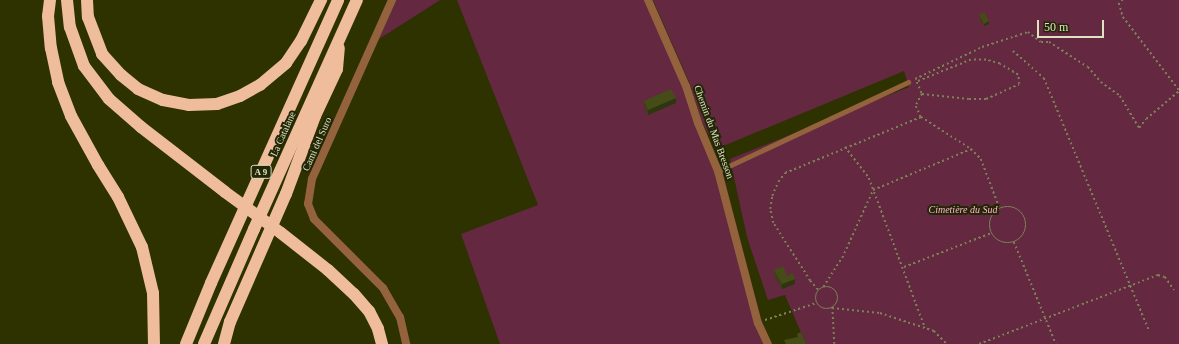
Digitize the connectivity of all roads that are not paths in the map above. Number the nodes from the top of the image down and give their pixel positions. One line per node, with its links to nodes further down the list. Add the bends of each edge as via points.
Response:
1 (50, 0): 12 (highway, via 48,16 51,48 58,82 71,116 118,197 142,248 153,293)
2 (67, 0): 16 (highway, bridge, via 70,26 84,66 109,99 141,127 328,270 369,311)
3 (87, 0): 4 (highway, via 88,18 102,54 121,75 138,89 163,100 189,105 217,104 260,85 290,57 302,41)
4 (322, 0)
5 (338, 0): 13 (highway, La Catalane / A 9)
6 (357, 0): 9 (highway, La Catalane / A 9)
7 (392, 0): 17 (street, Cami del Suro, via 312,179 308,204 314,219 383,288 400,318)
8 (648, 0): 11 (street, Chemin du Mas Bresson, via 686,86)
9 (340, 36): 14 (highway, La Catalane / A 9); 15 (highway, via 336,68 286,194 230,322)
10 (908, 82): 11 (lane)
11 (718, 171): 18 (street, Chemin du Mas Bresson, via 758,323)
12 (154, 344)
13 (186, 344)
14 (204, 344)
15 (224, 344)
16 (382, 344)
17 (406, 344)
18 (768, 344)

